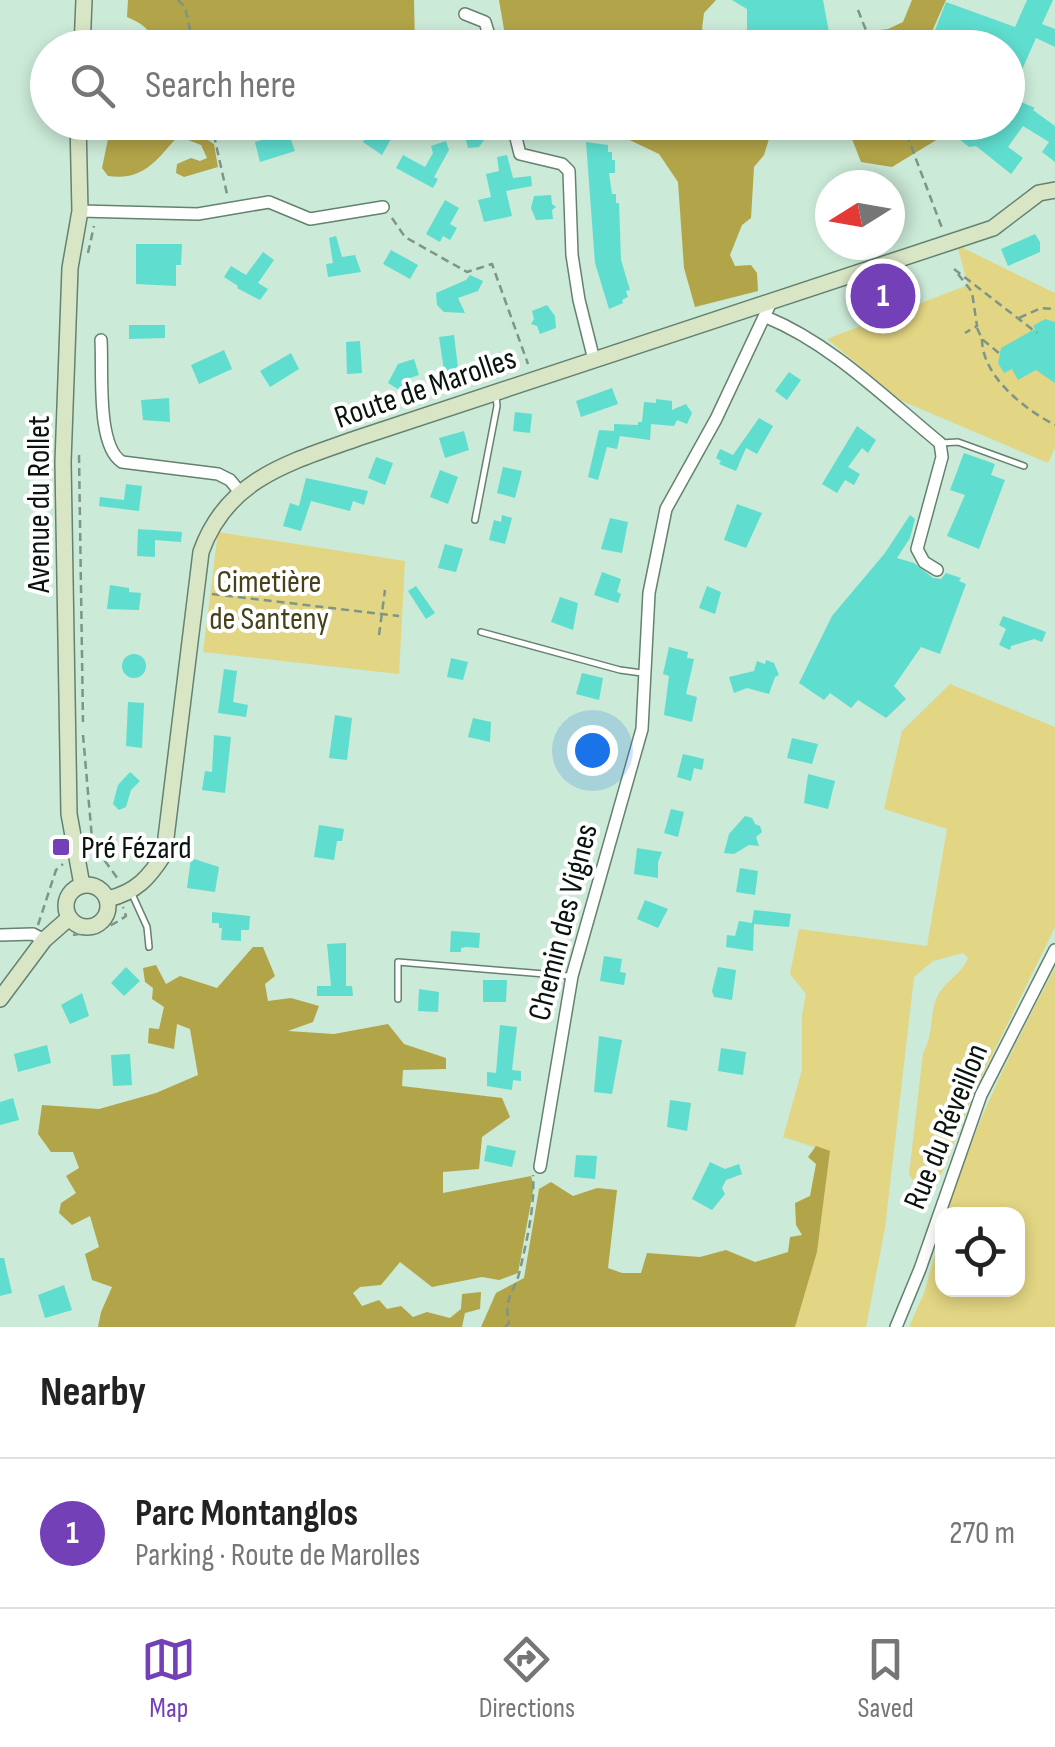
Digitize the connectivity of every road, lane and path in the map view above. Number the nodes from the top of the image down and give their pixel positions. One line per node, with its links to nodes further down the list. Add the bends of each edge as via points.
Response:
1 (84, 0): 5 (street)
2 (178, 0): 6 (path)
3 (858, 10): 8 (path)
4 (465, 14): 7 (street)
5 (83, 30)
6 (190, 30)
7 (487, 30)
8 (866, 30)
9 (78, 140): 16 (street, Avenue du Rollet)
10 (215, 140): 15 (path)
11 (516, 140): 28 (street, via 520,154 569,171 574,270)
12 (909, 140): 17 (path)
13 (1055, 189): 17 (street, Route de Marolles, via 993,228)
14 (383, 206): 15 (street, via 310,218 269,202); 29 (path, via 405,237 467,272 492,264)
15 (230, 208): 16 (street, via 198,214)
16 (80, 212): 44 (street, Avenue du Rollet, via 70,268 63,481 69,814)
17 (947, 244): 18 (street, Route de Marolles)
18 (772, 300): 20 (street, Chemin des Vignes); 28 (street, Route de Marolles)
19 (1055, 310): 21 (path, via 1041,308)
20 (766, 317): 32 (street, via 819,345); 43 (street, Chemin des Vignes, via 666,510 649,593)
21 (1018, 319): 22 (path, via 954,269 972,292); 24 (path)
22 (977, 326): 23 (path); 25 (path)
23 (965, 333)
24 (1037, 334)
25 (982, 339): 27 (path); 31 (path, via 982,355 994,374)
26 (101, 340): 34 (street, via 112,455 122,462 218,474)
27 (1000, 354)
28 (594, 360): 29 (street, Route de Marolles)
29 (534, 380): 30 (street, Route de Marolles)
30 (496, 392): 34 (street, Route de Marolles, via 284,464); 35 (lane)
31 (1055, 425)
32 (940, 443): 33 (lane, via 958,442); 36 (street, via 942,458 917,549)
33 (1024, 466)
34 (239, 491): 38 (street, Route de Marolles, via 208,532)
35 (475, 520)
36 (937, 570)
37 (385, 590): 39 (path)
38 (196, 592): 39 (path); 45 (street, Route de Marolles, via 164,854 148,881)
39 (382, 614): 40 (path); 42 (path)
40 (398, 616)
41 (481, 632): 43 (lane)
42 (380, 635)
43 (645, 673): 52 (street, Chemin des Vignes, via 642,729)
44 (82, 885): 46 (street, via 97,887); 47 (street, via 65,903)
45 (130, 890): 46 (street, Route de Marolles); 50 (lane, via 148,927)
46 (108, 899): 47 (street, via 98,924 82,927)
47 (69, 918): 49 (street)
48 (0, 935): 49 (street)
49 (44, 940): 53 (street)
50 (149, 948)
51 (1055, 950): 57 (street, Rue du Réveillon, via 981,1095)
52 (572, 976): 54 (lane, via 398,962); 55 (street, Chemin des Vignes)
53 (0, 999)
54 (398, 999)
55 (540, 1167): 56 (path, via 533,1174 536,1191)
56 (505, 1327)
57 (896, 1327)

